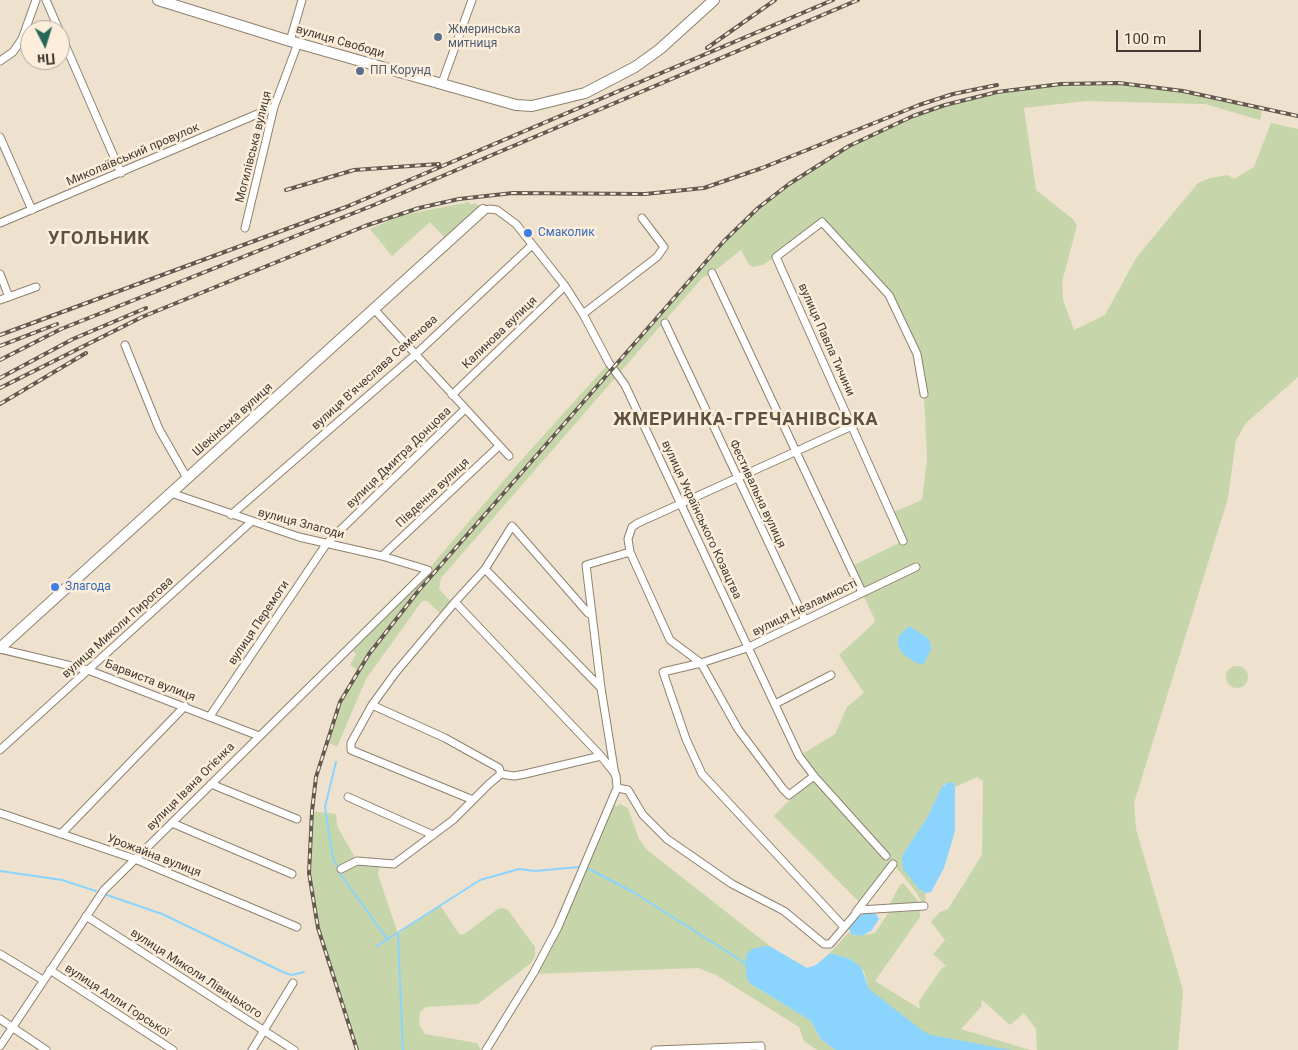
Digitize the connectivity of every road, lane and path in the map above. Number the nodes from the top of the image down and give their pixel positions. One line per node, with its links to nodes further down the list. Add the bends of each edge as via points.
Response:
1 (36, 0): 10 (street, via 22,39 13,52)
2 (46, 0): 7 (street)
3 (158, 0): 8 (street, вулиця Свободи)
4 (302, 0): 8 (street, Могилівська вулиця)
5 (472, 0): 11 (street)
6 (714, 0): 11 (street, вулиця Свободи, via 660,50 585,93 552,103 516,105)
7 (54, 20)
8 (294, 42): 11 (street, вулиця Свободи); 12 (street, Могилівська вулиця)
9 (70, 57): 14 (street)
10 (0, 61)
11 (442, 83)
12 (274, 107): 14 (street, Миколаївський провулок); 19 (street, Могилівська вулиця)
13 (0, 137): 15 (street)
14 (121, 173): 15 (street, Миколаївський провулок)
15 (32, 210): 18 (street, Миколаївський провулок)
16 (483, 210): 20 (street, вулиця Українського Козацтва, via 497,210 511,219); 27 (street, Шекінська вулиця)
17 (642, 218): 28 (street, via 664,247 656,257)
18 (0, 223)
19 (245, 228)
20 (532, 245): 23 (street, вулиця Українського Козацтва); 31 (street, вулиця В'ячеслава Семенова)
21 (712, 273): 37 (street)
22 (0, 274): 25 (street)
23 (565, 286): 28 (street, вулиця Українського Козацтва); 33 (street, Калинова вулиця)
24 (36, 287): 25 (street)
25 (9, 297): 26 (street)
26 (0, 300)
27 (374, 309): 31 (street); 39 (street, Шекінська вулиця)
28 (583, 314): 42 (street, вулиця Українського Козацтва, via 609,363 625,385)
29 (665, 323): 40 (street, Фестивальна вулиця)
30 (125, 345): 39 (street, via 159,429)
31 (415, 354): 33 (street); 43 (street, вулиця В'ячеслава Семенова)
32 (924, 394): 35 (street, вулиця Павла Тичини, via 917,354 889,295 822,222 776,256)
33 (452, 395): 34 (street)
34 (465, 409): 36 (street); 46 (street, вулиця Дмитра Донцова)
35 (852, 426): 37 (street); 45 (street, вулиця Павла Тичини)
36 (499, 446): 38 (street); 48 (street, Південна вулиця)
37 (797, 451): 40 (street); 52 (street)
38 (509, 456)
39 (187, 478): 41 (street, Шекінська вулиця)
40 (737, 478): 42 (street); 55 (street, Фестивальна вулиця)
41 (171, 493): 43 (street, вулиця Злагоди); 56 (street, Шекінська вулиця)
42 (681, 504): 47 (street, via 632,527 628,539); 57 (street, вулиця Українського Козацтва)
43 (231, 515): 44 (street, вулиця Злагоди)
44 (251, 522): 46 (street, вулиця Злагоди); 59 (street, вулиця Миколи Пирогова)
45 (904, 541)
46 (327, 543): 48 (street, вулиця Злагоди); 65 (street, вулиця Перемоги)
47 (630, 552): 54 (street, via 586,565); 58 (street, via 670,640)
48 (382, 556): 51 (street, вулиця Злагоди)
49 (916, 567): 52 (street, вулиця Незламності)
50 (485, 569): 53 (street); 54 (street, via 512,526); 61 (street)
51 (428, 570): 66 (street, вулиця Івана Огієнка)
52 (862, 592): 55 (street, вулиця Незламності)
53 (454, 602): 63 (street); 68 (street)
54 (592, 615): 61 (street)
55 (805, 620): 57 (street, вулиця Незламності)
56 (0, 648): 59 (street, Барвиста вулиця)
57 (747, 648): 58 (street, вулиця Незламності); 62 (street, вулиця Українського Козацтва)
58 (701, 663): 71 (street, via 738,730 783,790 789,794); 90 (street, вулиця Незламності, via 664,672 686,739 702,774)
59 (88, 670): 64 (street, Барвиста вулиця); 67 (street, вулиця Миколи Пирогова)
60 (831, 676): 62 (street)
61 (601, 688): 70 (street)
62 (775, 704): 71 (street, вулиця Українського Козацтва, via 800,756)
63 (372, 705): 69 (street, via 445,738 499,768); 75 (street, via 351,743 352,750)
64 (185, 706): 65 (street, Барвиста вулиця); 79 (street)
65 (210, 716): 66 (street, Барвиста вулиця)
66 (259, 736): 72 (street, вулиця Івана Огієнка)
67 (0, 750)
68 (601, 756): 69 (street, via 514,776); 70 (street)
69 (501, 774): 75 (street)
70 (616, 775): 73 (street)
71 (814, 776): 81 (street, вулиця Українського Козацтва)
72 (211, 784): 77 (street); 78 (street, вулиця Івана Огієнка)
73 (617, 788): 90 (street, via 628,790 643,815 667,838 732,884 784,911 824,944 830,944); 103 (street, via 558,927)
74 (348, 797): 80 (street)
75 (473, 800): 80 (street)
76 (0, 813): 79 (street, Урожайна вулиця)
77 (296, 819)
78 (172, 823): 82 (street, вулиця Івана Огієнка); 85 (street)
79 (61, 834): 82 (street, Урожайна вулиця)
80 (434, 835): 84 (street, via 394,864 357,861)
81 (886, 856)
82 (135, 859): 88 (street, вулиця Івана Огієнка, via 104,890); 89 (street, Урожайна вулиця)
83 (893, 864): 87 (street)
84 (341, 869)
85 (292, 874)
86 (924, 906): 87 (street)
87 (856, 912): 90 (street)
88 (86, 916): 92 (street, вулиця Івана Огієнка); 97 (street, вулиця Миколи Лівицького)
89 (297, 927)
90 (844, 927)
91 (0, 954): 93 (street)
92 (50, 970): 93 (street, вулиця Івана Огієнка); 100 (street, вулиця Алли Горської)
93 (43, 980): 96 (street, вулиця Івана Огієнка)
94 (293, 984): 97 (street)
95 (0, 1019): 96 (street)
96 (12, 1028): 98 (street, вулиця Івана Огієнка); 99 (street)
97 (264, 1032): 101 (street); 102 (street, вулиця Миколи Лівицького)
98 (0, 1046)
99 (46, 1050)
100 (173, 1050)
101 (252, 1050)
102 (294, 1050)
103 (486, 1050)
104 (655, 1050): 105 (street, via 761,1046)
105 (761, 1050)

